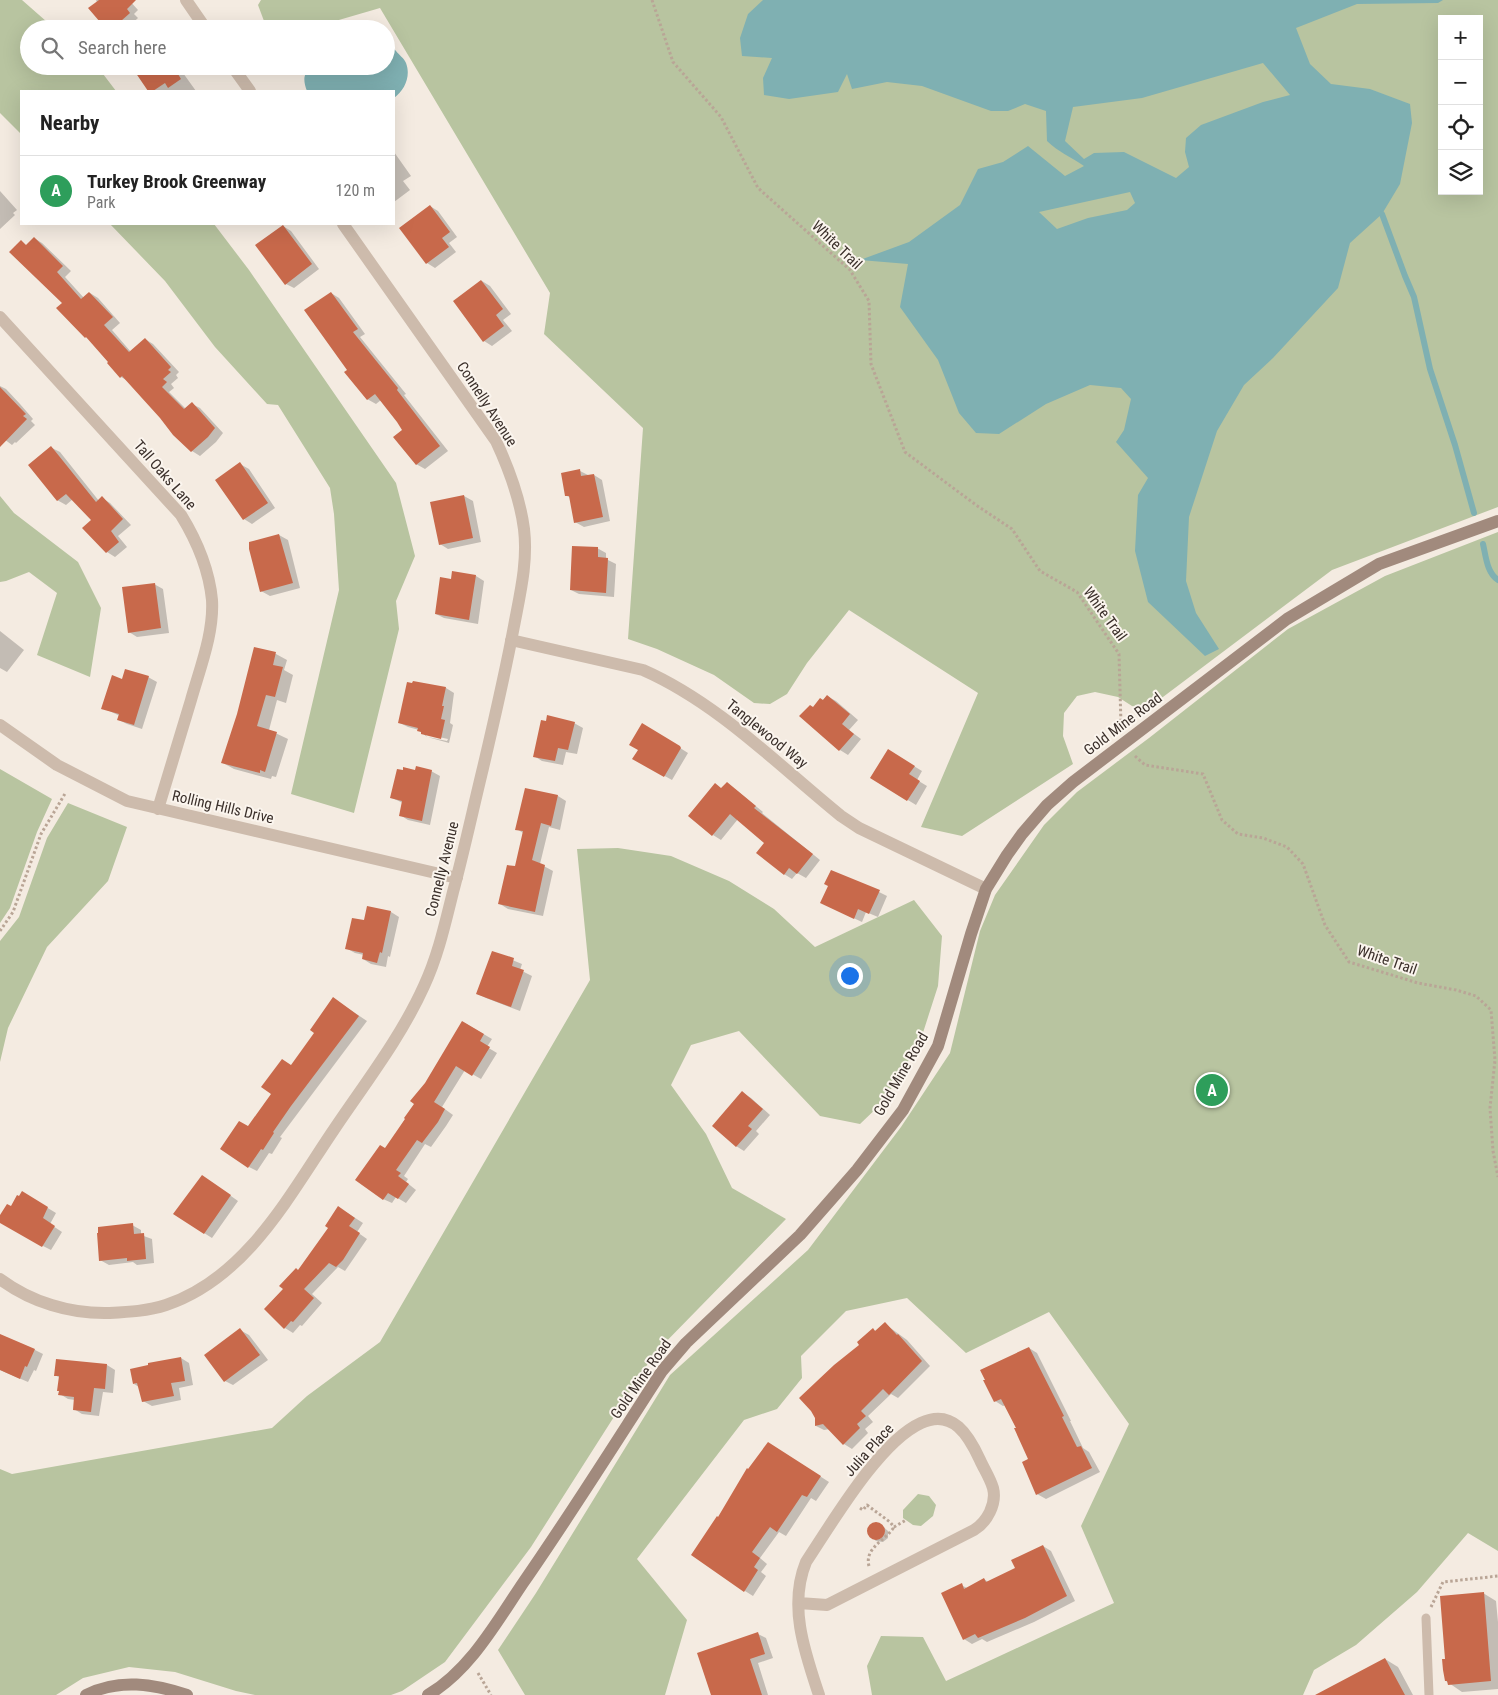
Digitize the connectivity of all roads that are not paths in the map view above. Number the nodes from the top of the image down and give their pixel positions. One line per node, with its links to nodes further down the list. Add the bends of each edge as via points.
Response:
1 (186, 0): 2 (street)
2 (200, 20)
3 (238, 75): 4 (street)
4 (249, 90)
5 (344, 225): 8 (street, Connelly Avenue, via 496,441 509,468 521,513 525,551 524,574)
6 (0, 317): 10 (street, Tall Oaks Lane, via 176,509 192,533 206,568 212,618 204,658)
7 (1498, 521): 12 (street, Gold Mine Road, via 1379,564 1287,619 1073,782 1039,813)
8 (511, 640): 11 (street, Connelly Avenue); 12 (street, Tanglewood Way, via 643,670 664,679 700,701 859,828)
9 (0, 725): 10 (street, Rolling Hills Drive, via 77,776 127,801)
10 (158, 809): 11 (street, Rolling Hills Drive)
11 (457, 878): 13 (street, Connelly Avenue, via 435,959 406,1023 280,1209 253,1246 232,1266 190,1295 165,1305 132,1312 66,1309 25,1295)
12 (986, 889): 18 (street, Gold Mine Road, via 938,1046 902,1110 857,1170 800,1235 686,1343 662,1371 542,1555 467,1662)
13 (0, 1279)
14 (799, 1603): 14 (street, Julia Place, via 827,1605 984,1523 992,1506 993,1488 963,1429 944,1420 926,1421 889,1448 847,1500 806,1562); 19 (street, Julia Place, via 803,1645)
15 (1426, 1618): 20 (lane)
16 (86, 1695): 17 (street, via 102,1688 126,1684 156,1686)
17 (187, 1695)
18 (428, 1695)
19 (819, 1695)
20 (1429, 1695)

